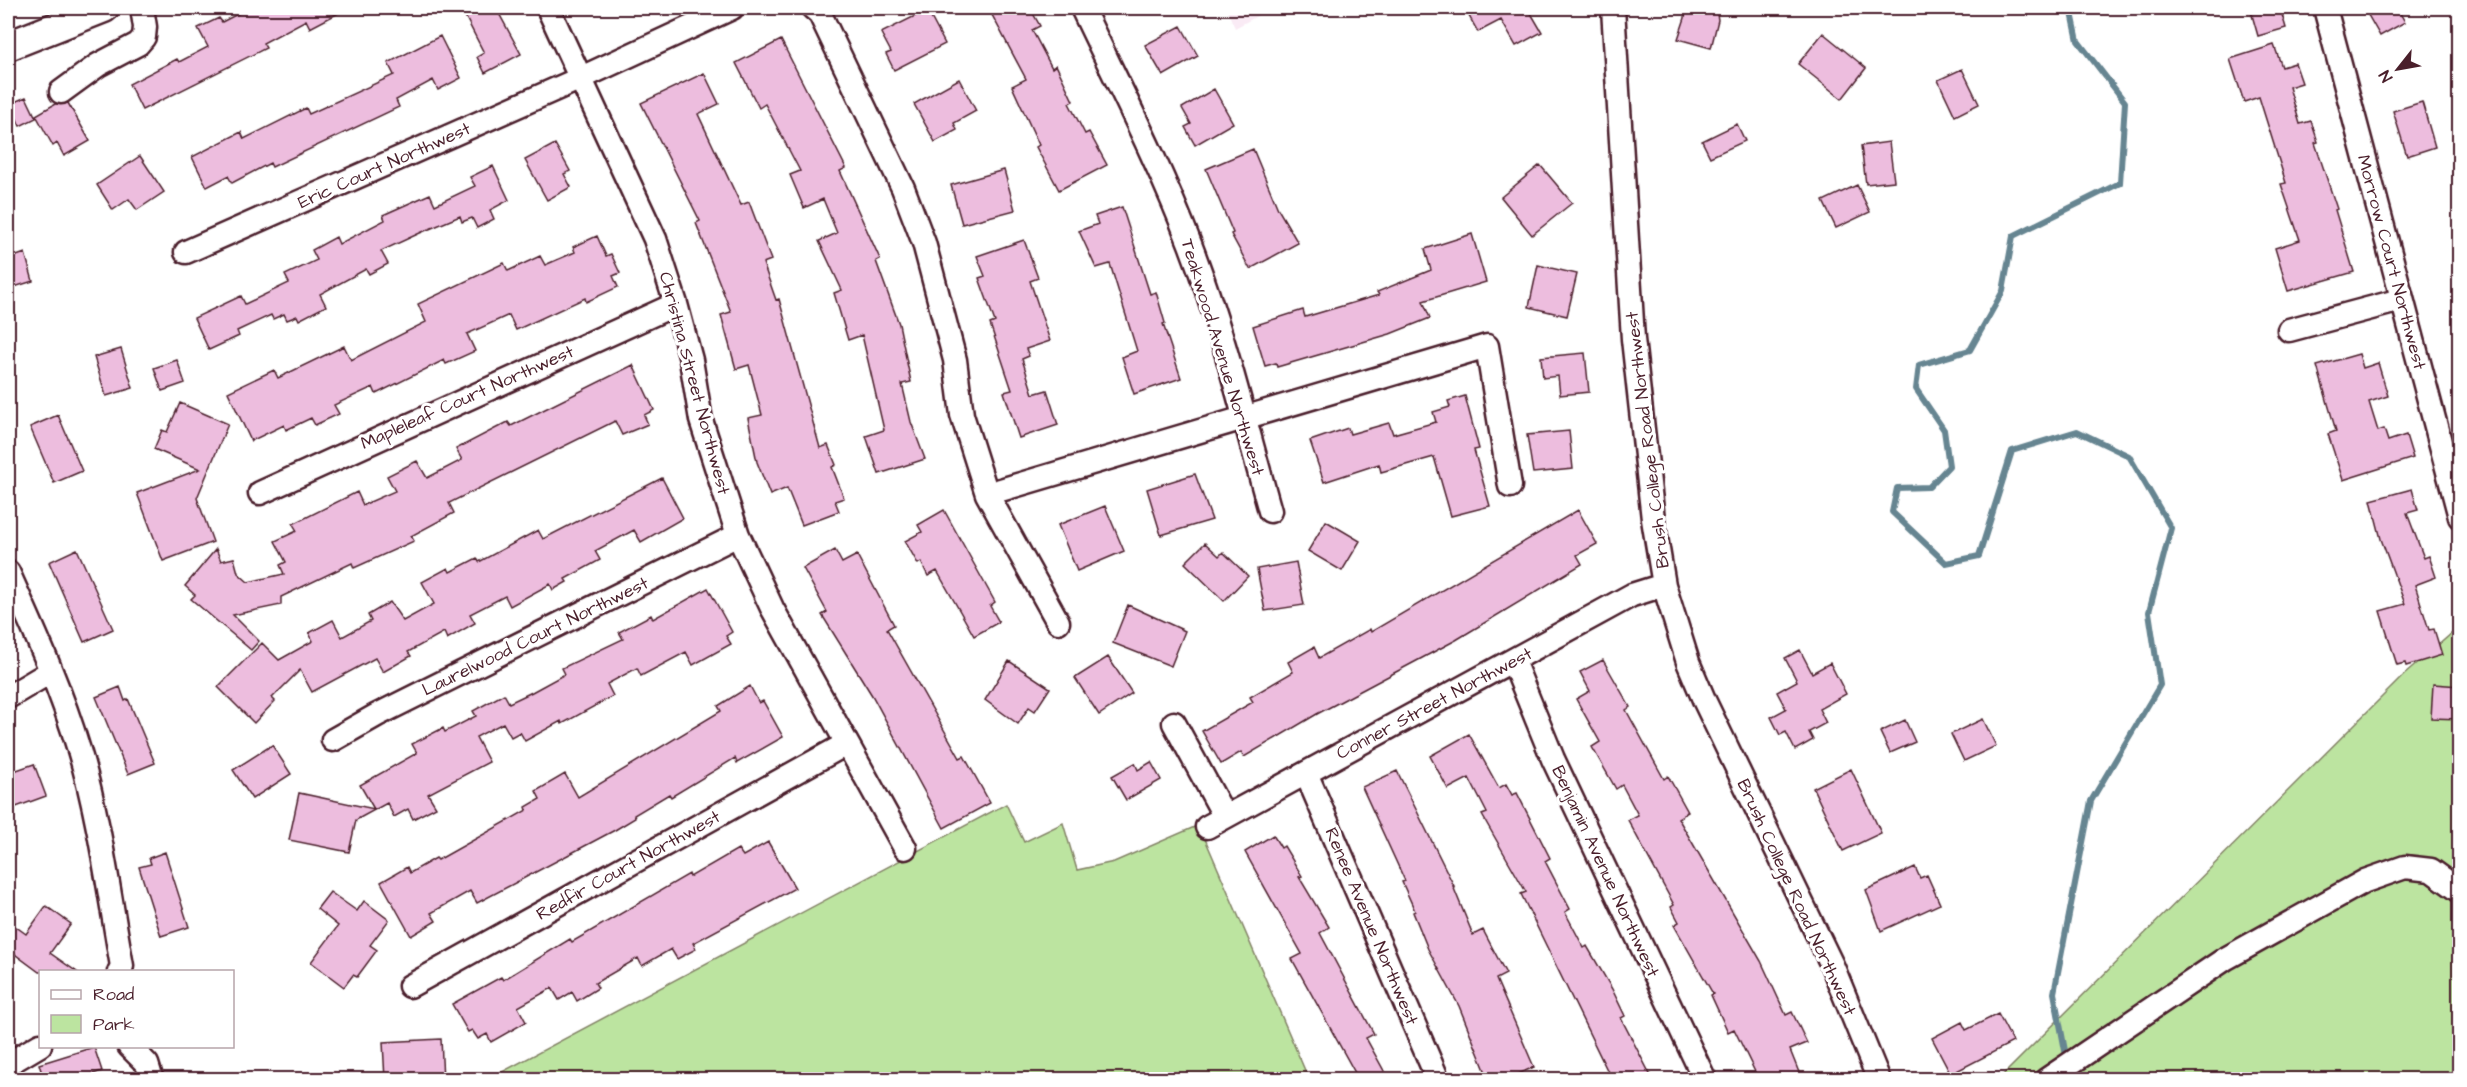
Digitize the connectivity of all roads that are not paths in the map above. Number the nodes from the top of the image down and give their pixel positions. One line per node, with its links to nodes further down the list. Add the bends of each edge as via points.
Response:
1 (104, 8): 9 (main road)
2 (142, 8): 11 (street, via 144,37 138,44 98,65)
3 (548, 8): 10 (street, Christina Street Northwest)
4 (732, 8): 10 (street, Eric Court Northwest)
5 (813, 8): 19 (street, via 820,14 903,188 924,243 953,350 962,415)
6 (1082, 8): 16 (street, Teakwood Avenue Northwest, via 1190,245)
7 (1613, 8): 24 (street, Brush College Road Northwest, via 1634,339)
8 (2325, 8): 13 (street, Morrow Court Northwest)
9 (8, 46)
10 (581, 78): 12 (street, Eric Court Northwest); 14 (street, Christina Street Northwest, via 654,239)
11 (61, 92)
12 (186, 252)
13 (2401, 300): 15 (street); 21 (street, Morrow Court Northwest)
14 (676, 304): 18 (street, Mapleleaf Court Northwest); 22 (street, Christina Street Northwest, via 701,420)
15 (2289, 330)
16 (1244, 419): 17 (street, via 1487,346); 19 (street); 20 (street, Teakwood Avenue Northwest)
17 (1510, 486)
18 (260, 493)
19 (987, 494): 25 (street)
20 (1270, 511)
21 (2460, 517)
22 (738, 535): 30 (street, Laurelwood Court Northwest, via 387,709); 31 (street, Christina Street Northwest, via 772,608)
23 (8, 572): 27 (street)
24 (1664, 585): 26 (street, Conner Street Northwest, via 1632,595); 43 (street, Brush College Road Northwest, via 1705,702 1832,965)
25 (1058, 622)
26 (1514, 661): 32 (street, Conner Street Northwest); 42 (street, Benjamin Avenue Northwest, via 1557,769)
27 (50, 672): 28 (street); 35 (street, via 79,750 94,807)
28 (8, 697)
29 (1174, 723): 32 (street, Conner Street Northwest, via 1216,822)
30 (333, 740)
31 (846, 744): 33 (street, Christina Street Northwest); 36 (street, Redfir Court Northwest)
32 (1306, 773): 41 (street, Renee Avenue Northwest)
33 (905, 848)
34 (2460, 891): 44 (street, via 2431,870 2405,867 2365,881 2224,959)
35 (123, 970)
36 (410, 987)
37 (39, 1046): 40 (street)
38 (130, 1048): 39 (street)
39 (151, 1063)
40 (8, 1064)
41 (1438, 1080)
42 (1705, 1080)
43 (1879, 1080)
44 (2046, 1080)

